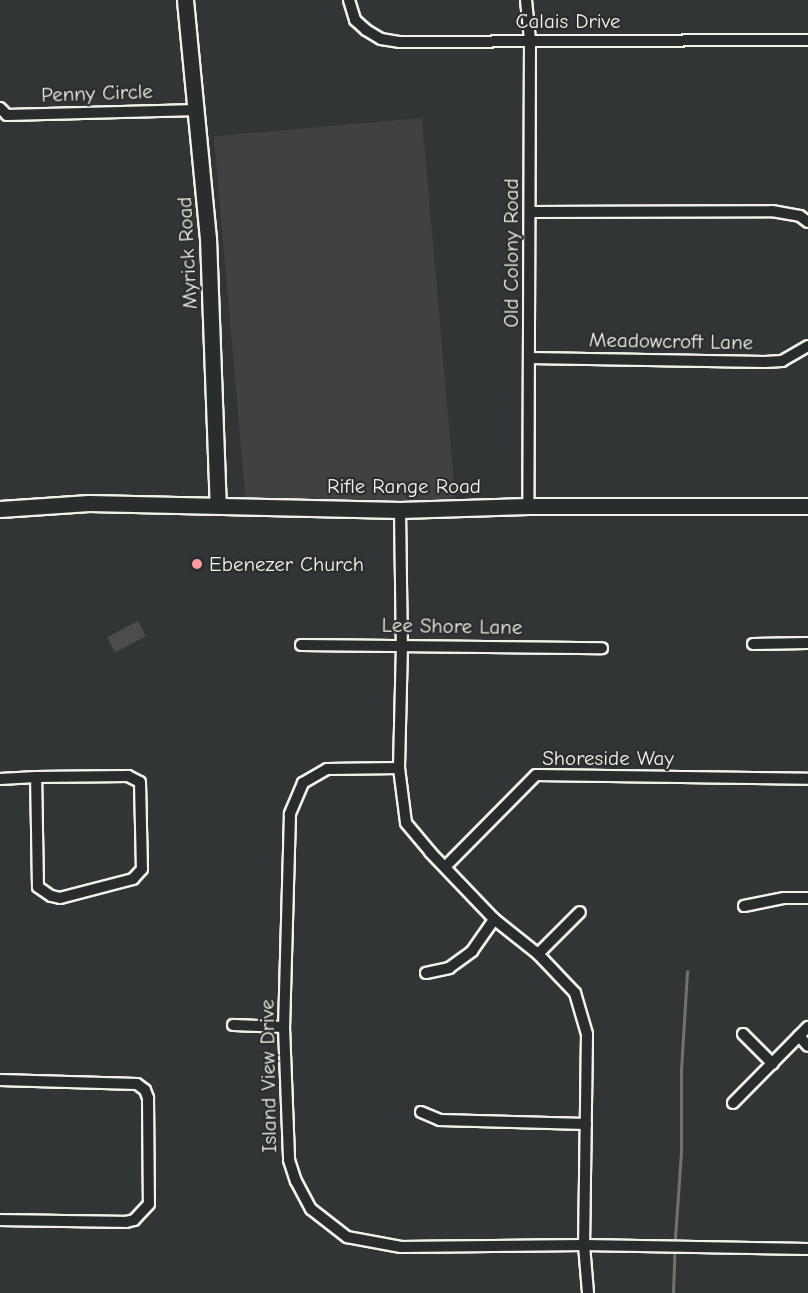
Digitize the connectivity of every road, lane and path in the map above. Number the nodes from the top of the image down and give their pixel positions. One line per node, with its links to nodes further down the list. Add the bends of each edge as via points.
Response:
1 (185, 0): 7 (main road, Myrick Road)
2 (349, 0): 4 (street, Calais Drive, via 355,20 381,39)
3 (526, 0): 4 (street, Old Colony Road)
4 (530, 40): 5 (street, Calais Drive); 8 (street, Old Colony Road)
5 (808, 40)
6 (0, 108): 7 (street, Penny Circle, via 7,115)
7 (198, 110): 12 (main road, Myrick Road, via 208,238)
8 (531, 212): 9 (street, via 772,211 800,216); 11 (street, Old Colony Road)
9 (808, 222)
10 (808, 346): 11 (street, Meadowcroft Lane, via 782,361 765,362)
11 (530, 358): 13 (street, Old Colony Road)
12 (218, 505): 15 (main road, Rifle Range Road, via 89,503); 16 (main road, Rifle Range Road)
13 (528, 506): 14 (main road, Rifle Range Road); 16 (main road, Rifle Range Road)
14 (808, 506)
15 (0, 509)
16 (400, 510): 20 (street)
17 (753, 644): 18 (street)
18 (808, 644)
19 (301, 645): 20 (street, Lee Shore Lane)
20 (402, 645): 21 (street, Lee Shore Lane); 22 (street)
21 (602, 648)
22 (399, 768): 26 (street, via 406,823); 34 (street, Island View Drive, via 327,769 303,783 290,814)
23 (36, 777): 23 (street, via 128,776 140,782 142,868 133,879 60,898 38,887); 24 (street)
24 (0, 778)
25 (808, 779): 26 (street, Shoreside Way, via 536,775)
26 (445, 867): 30 (street)
27 (808, 898): 28 (street)
28 (744, 906)
29 (580, 912): 31 (street)
30 (494, 919): 31 (street); 32 (street, via 472,951 450,968)
31 (538, 954): 43 (street, via 575,993 587,1034)
32 (426, 972)
33 (233, 1025): 34 (street)
34 (284, 1027): 45 (street, Island View Drive, via 289,1160 311,1209 326,1222 347,1237 401,1247)
35 (808, 1027): 37 (street)
36 (743, 1034): 39 (street)
37 (799, 1036): 38 (street); 39 (street)
38 (808, 1046)
39 (773, 1064): 41 (street)
40 (0, 1080): 44 (street, via 137,1084 145,1090 149,1192 149,1204 134,1220)
41 (733, 1103)
42 (421, 1112): 43 (street, via 440,1120)
43 (586, 1124): 45 (street)
44 (0, 1220)
45 (584, 1245): 46 (street, Island View Drive); 47 (street)
46 (808, 1249)
47 (588, 1293)

